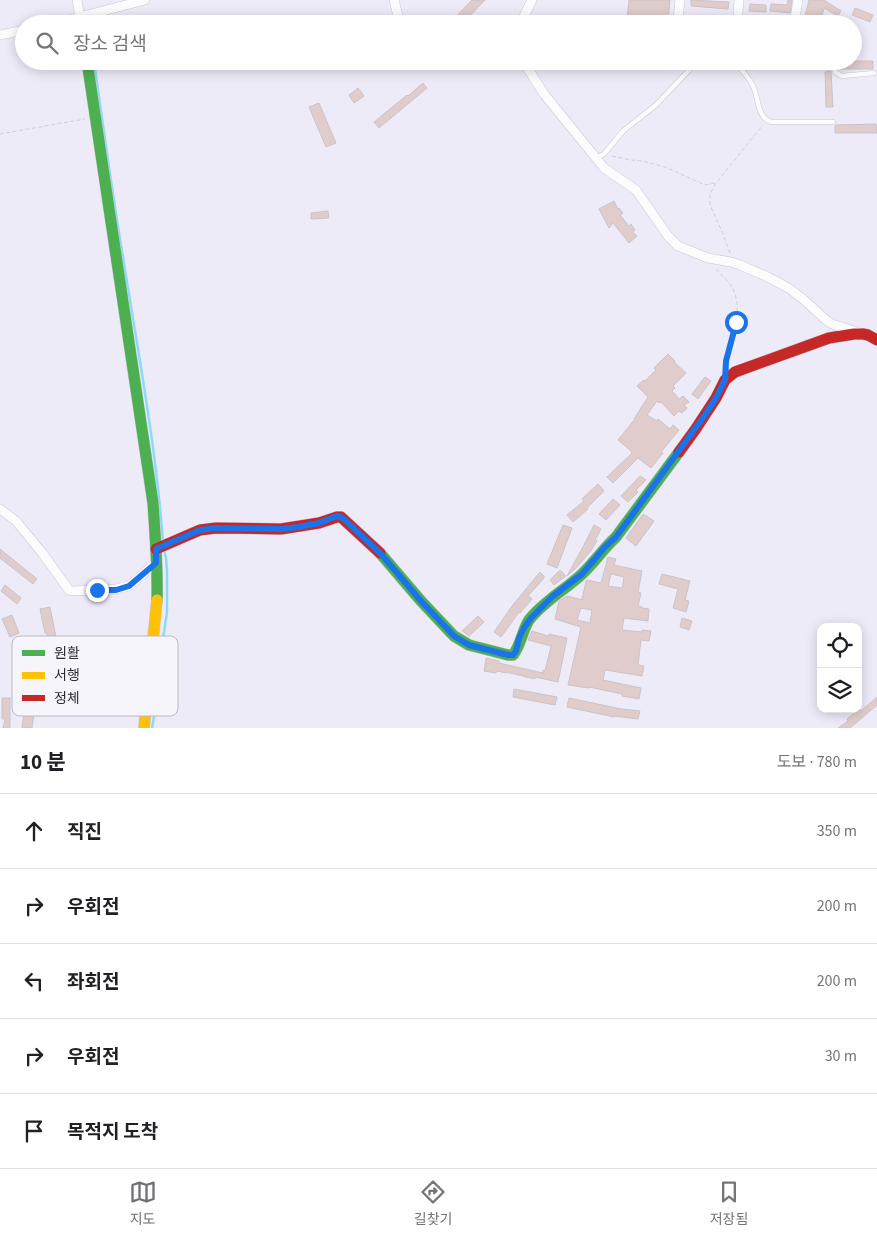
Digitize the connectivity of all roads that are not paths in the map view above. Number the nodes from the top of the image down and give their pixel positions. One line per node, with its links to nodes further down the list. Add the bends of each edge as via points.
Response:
1 (77, 0): 9 (street)
2 (144, 0): 10 (street)
3 (394, 0): 11 (street)
4 (532, 0): 12 (street)
5 (680, 0): 13 (street)
6 (739, 0): 8 (street)
7 (798, 0): 14 (street)
8 (738, 13)
9 (79, 15)
10 (98, 15)
11 (398, 15)
12 (524, 15)
13 (678, 15)
14 (796, 15)
15 (15, 32): 16 (street)
16 (0, 35)
17 (89, 70): 28 (street, via 149,471)
18 (529, 70): 24 (street, via 544,94)
19 (690, 70): 24 (lane)
20 (742, 70): 23 (lane, via 767,121)
21 (834, 70): 22 (lane, via 842,76)
22 (874, 73)
23 (833, 122)
24 (600, 156): 25 (street, via 604,168 636,190 678,246 768,277 790,289 832,324)
25 (864, 334): 26 (street); 28 (street, via 828,338 735,372 725,380 695,430 616,537 582,574 531,618 513,655 469,645 454,636 381,554 341,517 281,529 200,530)
26 (877, 340)
27 (0, 509): 29 (street, via 16,521 69,590 116,590 129,586)
28 (156, 549): 29 (street)
29 (156, 563): 30 (street)
30 (153, 636)

